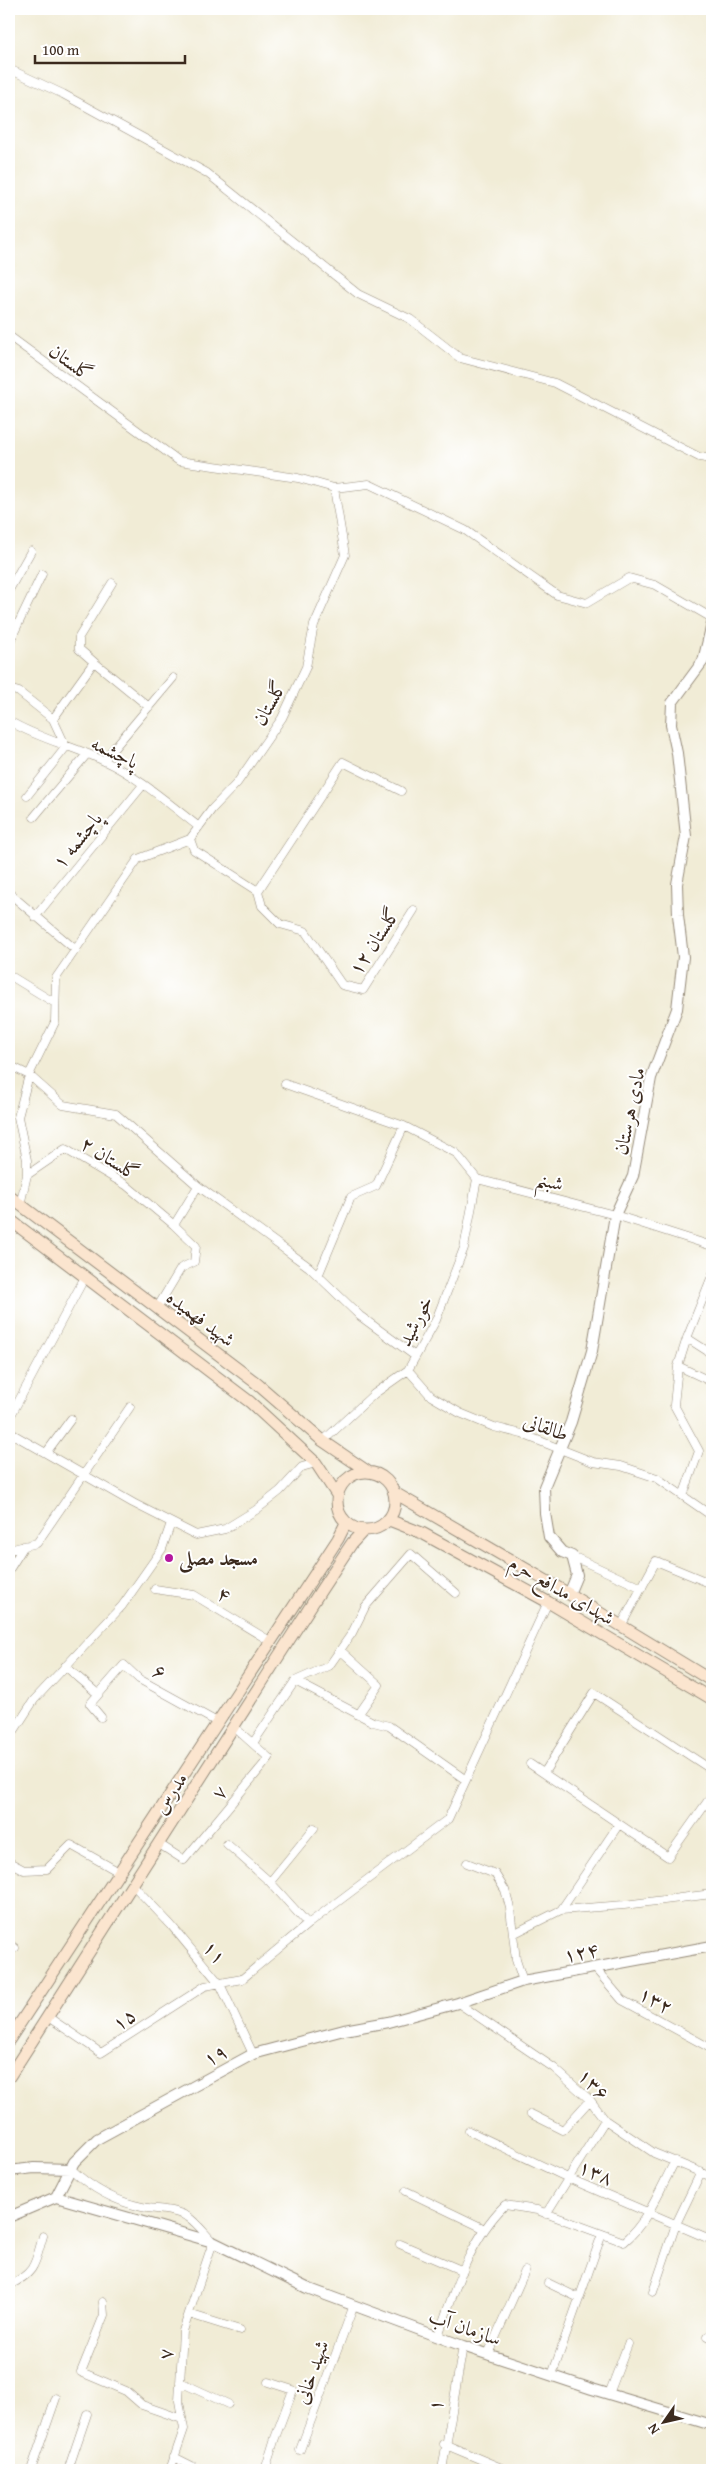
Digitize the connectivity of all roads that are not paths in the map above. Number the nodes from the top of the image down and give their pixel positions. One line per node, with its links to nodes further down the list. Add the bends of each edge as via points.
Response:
1 (9, 69): 3 (street, via 63,94 207,173 358,294 410,319 460,358 555,383 699,457)
2 (9, 336): 4 (street, گلستان, via 179,461 298,478)
3 (712, 459)
4 (334, 488): 9 (street, via 369,484 466,530 557,595 588,603 629,578 655,585); 25 (street, گلستان, via 345,555 314,625 306,667 282,718 237,782)
5 (31, 551): 8 (street)
6 (42, 574): 11 (street)
7 (112, 583): 12 (street, via 79,637 79,649)
8 (9, 590)
9 (712, 618)
10 (712, 624): 43 (street, مادی هرستان, via 703,661 672,703 671,726 686,836 677,884 683,957 678,1008 651,1078 633,1176)
11 (9, 643)
12 (94, 662): 15 (street); 16 (street)
13 (173, 678): 15 (street)
14 (9, 690): 16 (street, via 19,692)
15 (149, 707): 20 (street)
16 (53, 719): 18 (street)
17 (9, 721): 18 (street, پاچشمه)
18 (66, 747): 19 (street, پاچشمه); 23 (street)
19 (87, 754): 20 (street, پاچشمه); 24 (street)
20 (104, 760): 21 (street, پاچشمه)
21 (143, 785): 25 (street, پاچشمه); 30 (street, پاچشمه ۱)
22 (401, 790): 27 (street, via 343,762)
23 (27, 796)
24 (34, 817)
25 (199, 827): 26 (street, گلستان)
26 (190, 839): 27 (street, via 194,850); 31 (street, via 138,859)
27 (258, 891): 29 (street, گلستان ۱۲, via 262,906 280,924 304,931 342,985 362,990)
28 (9, 893): 30 (street)
29 (414, 910)
30 (35, 917): 31 (street)
31 (76, 950): 33 (street, via 56,978)
32 (9, 975): 33 (street)
33 (56, 1003): 35 (street, via 55,1022)
34 (9, 1065): 35 (street)
35 (29, 1075): 38 (street, via 18,1116); 40 (street, via 64,1105 116,1114)
36 (285, 1084): 37 (street)
37 (404, 1126): 39 (street, via 456,1153); 47 (street, via 376,1186 352,1197)
38 (26, 1175): 42 (street); 45 (street, گلستان ۲, via 64,1149 126,1185)
39 (477, 1179): 43 (street, شبنم); 54 (street, خورشید, via 464,1248 436,1320)
40 (198, 1186): 45 (street); 47 (street)
41 (9, 1196): 42 (main road, شهید فهمیده)
42 (20, 1205): 50 (main road, شهید فهمیده)
43 (614, 1215): 46 (street, شبنم); 66 (street, مادی هرستان, via 592,1351)
44 (9, 1219): 49 (main road, شهید فهمیده)
45 (174, 1225): 50 (street, via 196,1246 194,1262 181,1268)
46 (712, 1246)
47 (318, 1276): 54 (street, via 360,1316)
48 (712, 1276): 51 (street)
49 (85, 1277): 55 (main road, شهید فهمیده); 62 (street)
50 (157, 1308): 52 (main road, شهید فهمیده)
51 (687, 1338): 53 (street); 57 (street)
52 (204, 1343): 55 (main road, via 202,1354); 56 (main road, شهید فهمیده)
53 (712, 1354)
54 (415, 1356): 58 (street, خورشید)
55 (192, 1358): 59 (main road, شهید فهمیده)
56 (224, 1359): 59 (main road, via 213,1365); 65 (main road, شهید فهمیده)
57 (678, 1366): 60 (street); 73 (street, via 674,1405 699,1451)
58 (408, 1370): 65 (street, خورشید, via 374,1394); 66 (street, طالقانی, via 431,1396 460,1413)
59 (213, 1374): 68 (main road, شهید فهمیده, via 250,1402)
60 (712, 1382)
61 (130, 1407): 70 (street)
62 (9, 1419)
63 (72, 1419): 67 (street)
64 (9, 1432): 67 (street)
65 (324, 1441): 69 (main road, شهید فهمیده)
66 (560, 1448): 73 (street, طالقانی, via 593,1462 621,1466 657,1478); 81 (street, مادی هرستان, via 544,1487 545,1513 549,1537 562,1552)
67 (46, 1453): 70 (street)
68 (316, 1463): 72 (main road, شهید فهمیده); 77 (street, via 302,1467 280,1491 225,1529 196,1535)
69 (367, 1471): 71 (main road, via 384,1478); 72 (main road, via 345,1480)
70 (85, 1476): 77 (street); 79 (street, via 37,1543)
71 (395, 1493): 75 (main road, via 396,1503); 87 (main road, شهدای مدافع حرم)
72 (337, 1495): 76 (main road, via 337,1505)
73 (683, 1496): 74 (street, طالقانی)
74 (712, 1516)
75 (389, 1520): 78 (main road, via 382,1526); 88 (main road, شهدای مدافع حرم, via 422,1533)
76 (346, 1522): 78 (main road); 90 (main road, مدرس)
77 (171, 1523): 92 (street, via 162,1549 122,1606)
78 (363, 1530): 100 (main road, مدرس)
79 (24, 1546): 80 (street); 82 (street)
80 (9, 1550)
81 (572, 1556): 84 (street); 87 (street, via 577,1575)
82 (9, 1570)
83 (712, 1584): 84 (street, via 656,1561)
84 (642, 1588): 89 (street)
85 (155, 1589): 90 (street, ۴, via 194,1595)
86 (456, 1593): 91 (street, via 411,1554 366,1607)
87 (569, 1594): 89 (main road, شهدای مدافع حرم)
88 (548, 1602): 96 (main road, شهدای مدافع حرم); 106 (street)
89 (621, 1626): 94 (main road, شهدای مدافع حرم)
90 (270, 1641): 99 (main road, مدرس)
91 (340, 1650): 93 (street, via 329,1666); 97 (street, via 379,1685)
92 (66, 1666): 95 (street); 102 (street, via 34,1700 12,1734)
93 (295, 1681): 97 (street); 101 (street)
94 (712, 1681)
95 (98, 1694): 98 (street, via 90,1704); 99 (street, ۶, via 124,1665 139,1679)
96 (712, 1699)
97 (358, 1715): 106 (street, via 389,1726)
98 (101, 1717)
99 (217, 1722): 114 (main road, مدرس)
100 (234, 1727): 101 (street, ۷); 110 (main road, مدرس)
101 (253, 1743): 110 (street, ۷, via 268,1758 184,1860)
102 (9, 1747)
103 (530, 1764): 105 (street)
104 (712, 1770): 105 (street, via 594,1693)
105 (544, 1773): 108 (street)
106 (466, 1780): 119 (street, via 448,1819)
107 (712, 1795): 108 (street, via 668,1857)
108 (619, 1824): 118 (street)
109 (314, 1828): 115 (street)
110 (159, 1844): 116 (main road, مدرس)
111 (227, 1844): 115 (street)
112 (9, 1862): 114 (street, via 24,1870 46,1869 70,1845)
113 (467, 1863): 121 (street, via 496,1874 506,1890)
114 (119, 1872): 120 (main road, مدرس)
115 (270, 1882): 119 (street)
116 (133, 1885): 122 (main road, مدرس); 126 (street, ۱۱)
117 (712, 1894): 118 (street, ۱۲۴)
118 (561, 1910): 121 (street, ۱۲۴)
119 (308, 1924): 126 (street, via 242,1979)
120 (80, 1932): 122 (main road); 129 (main road, مدرس)
121 (513, 1934): 125 (street)
122 (98, 1940): 128 (main road, مدرس)
123 (712, 1946): 124 (street, ۱۲۴)
124 (594, 1967): 125 (street, ۱۲۴); 130 (street, ۱۳۲, via 622,2000)
125 (523, 1981): 127 (street, ۱۲۴)
126 (220, 1984): 128 (street, ۱۵, via 205,1986 101,2053); 131 (street, ۱۱)
127 (458, 2003): 131 (street, ۱۹); 133 (street, ۱۳۶, via 554,2068)
128 (48, 2017): 132 (main road, مدرس)
129 (9, 2040)
130 (712, 2049)
131 (253, 2054): 138 (street, ۱۹, via 97,2139)
132 (9, 2077)
133 (590, 2100): 134 (street, via 563,2130); 135 (street, ۱۳۶)
134 (531, 2114)
135 (605, 2120): 137 (street, ۱۳۶, via 654,2153); 142 (street)
136 (469, 2131): 142 (street, ۱۳۸)
137 (675, 2161): 140 (street, ۱۳۶); 145 (street)
138 (71, 2169): 139 (street); 144 (street, ۱۹); 153 (street, سازمان آب, via 89,2186 110,2196 187,2217)
139 (9, 2171)
140 (701, 2172): 141 (street, ۱۳۶); 148 (street)
141 (712, 2177)
142 (568, 2178): 145 (street, ۱۳۸); 146 (street)
143 (406, 2191): 149 (street)
144 (56, 2198): 147 (street); 153 (street, سازمان آب)
145 (648, 2212): 148 (street, ۱۳۸); 150 (street, via 635,2233 624,2242)
146 (546, 2214): 149 (street, via 505,2205); 150 (street)
147 (9, 2217)
148 (676, 2224): 152 (street, ۱۳۸); 159 (street)
149 (485, 2228): 156 (street)
150 (602, 2234): 160 (street)
151 (43, 2236): 158 (street, via 34,2267 25,2278)
152 (712, 2240)
153 (213, 2242): 162 (street, سازمان آب, via 307,2288); 163 (street, ۷)
154 (400, 2244): 156 (street)
155 (525, 2270): 168 (street)
156 (464, 2271): 165 (street)
157 (548, 2283): 160 (street)
158 (9, 2285)
159 (653, 2292)
160 (579, 2298): 169 (street)
161 (103, 2302): 176 (street, via 104,2315 81,2372 126,2391 142,2405)
162 (354, 2305): 165 (street, سازمان آب); 179 (street, شهید خانی)
163 (189, 2314): 164 (street); 170 (street, ۷, via 183,2332)
164 (240, 2330)
165 (438, 2336): 167 (street, سازمان آب)
166 (628, 2344): 172 (street)
167 (463, 2346): 168 (street, سازمان آب); 178 (street, ۱)
168 (488, 2354): 169 (street, سازمان آب)
169 (552, 2375): 172 (street, سازمان آب)
170 (180, 2382): 174 (street); 176 (street, ۷)
171 (268, 2382): 185 (street, via 294,2390)
172 (609, 2394): 177 (street, سازمان آب)
173 (56, 2398): 181 (street)
174 (228, 2404)
175 (87, 2414): 182 (street)
176 (182, 2419): 180 (street, ۷, via 184,2429)
177 (712, 2425)
178 (444, 2444): 186 (street, ۱); 187 (street)
179 (300, 2450)
180 (174, 2457): 183 (street, ۷); 184 (street)
181 (31, 2470)
182 (68, 2470)
183 (170, 2470)
184 (200, 2470)
185 (265, 2470)
186 (442, 2470)
187 (506, 2470)

